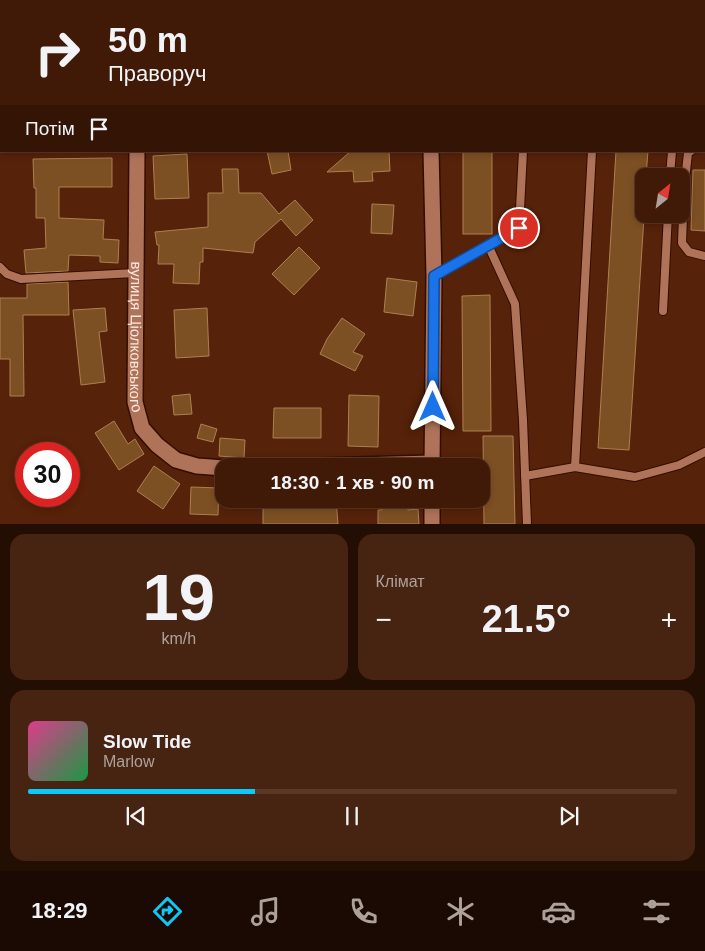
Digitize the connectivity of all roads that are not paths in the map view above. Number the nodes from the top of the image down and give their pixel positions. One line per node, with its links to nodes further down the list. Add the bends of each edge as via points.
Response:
1 (138, 152): 12 (street, вулиця Ціолковського)
2 (431, 152): 13 (street)
3 (523, 152): 9 (lane, via 519,228)
4 (592, 152): 18 (lane)
5 (672, 152): 7 (lane)
6 (690, 152): 10 (lane, via 682,243 689,252)
7 (671, 168)
8 (668, 223): 14 (lane)
9 (488, 245): 13 (lane); 19 (lane, via 515,304)
10 (705, 256)
11 (0, 267): 12 (lane, via 7,274 21,279)
12 (135, 273): 17 (street, вулиця Ціолковського, via 135,402 142,428 176,460)
13 (434, 276): 16 (street)
14 (663, 311)
15 (705, 452): 18 (lane, via 679,465 635,477)
16 (432, 458)
17 (215, 467)
18 (575, 467): 19 (lane)
19 (525, 476): 22 (lane)
20 (432, 508): 21 (street)
21 (432, 524)
22 (527, 524)

